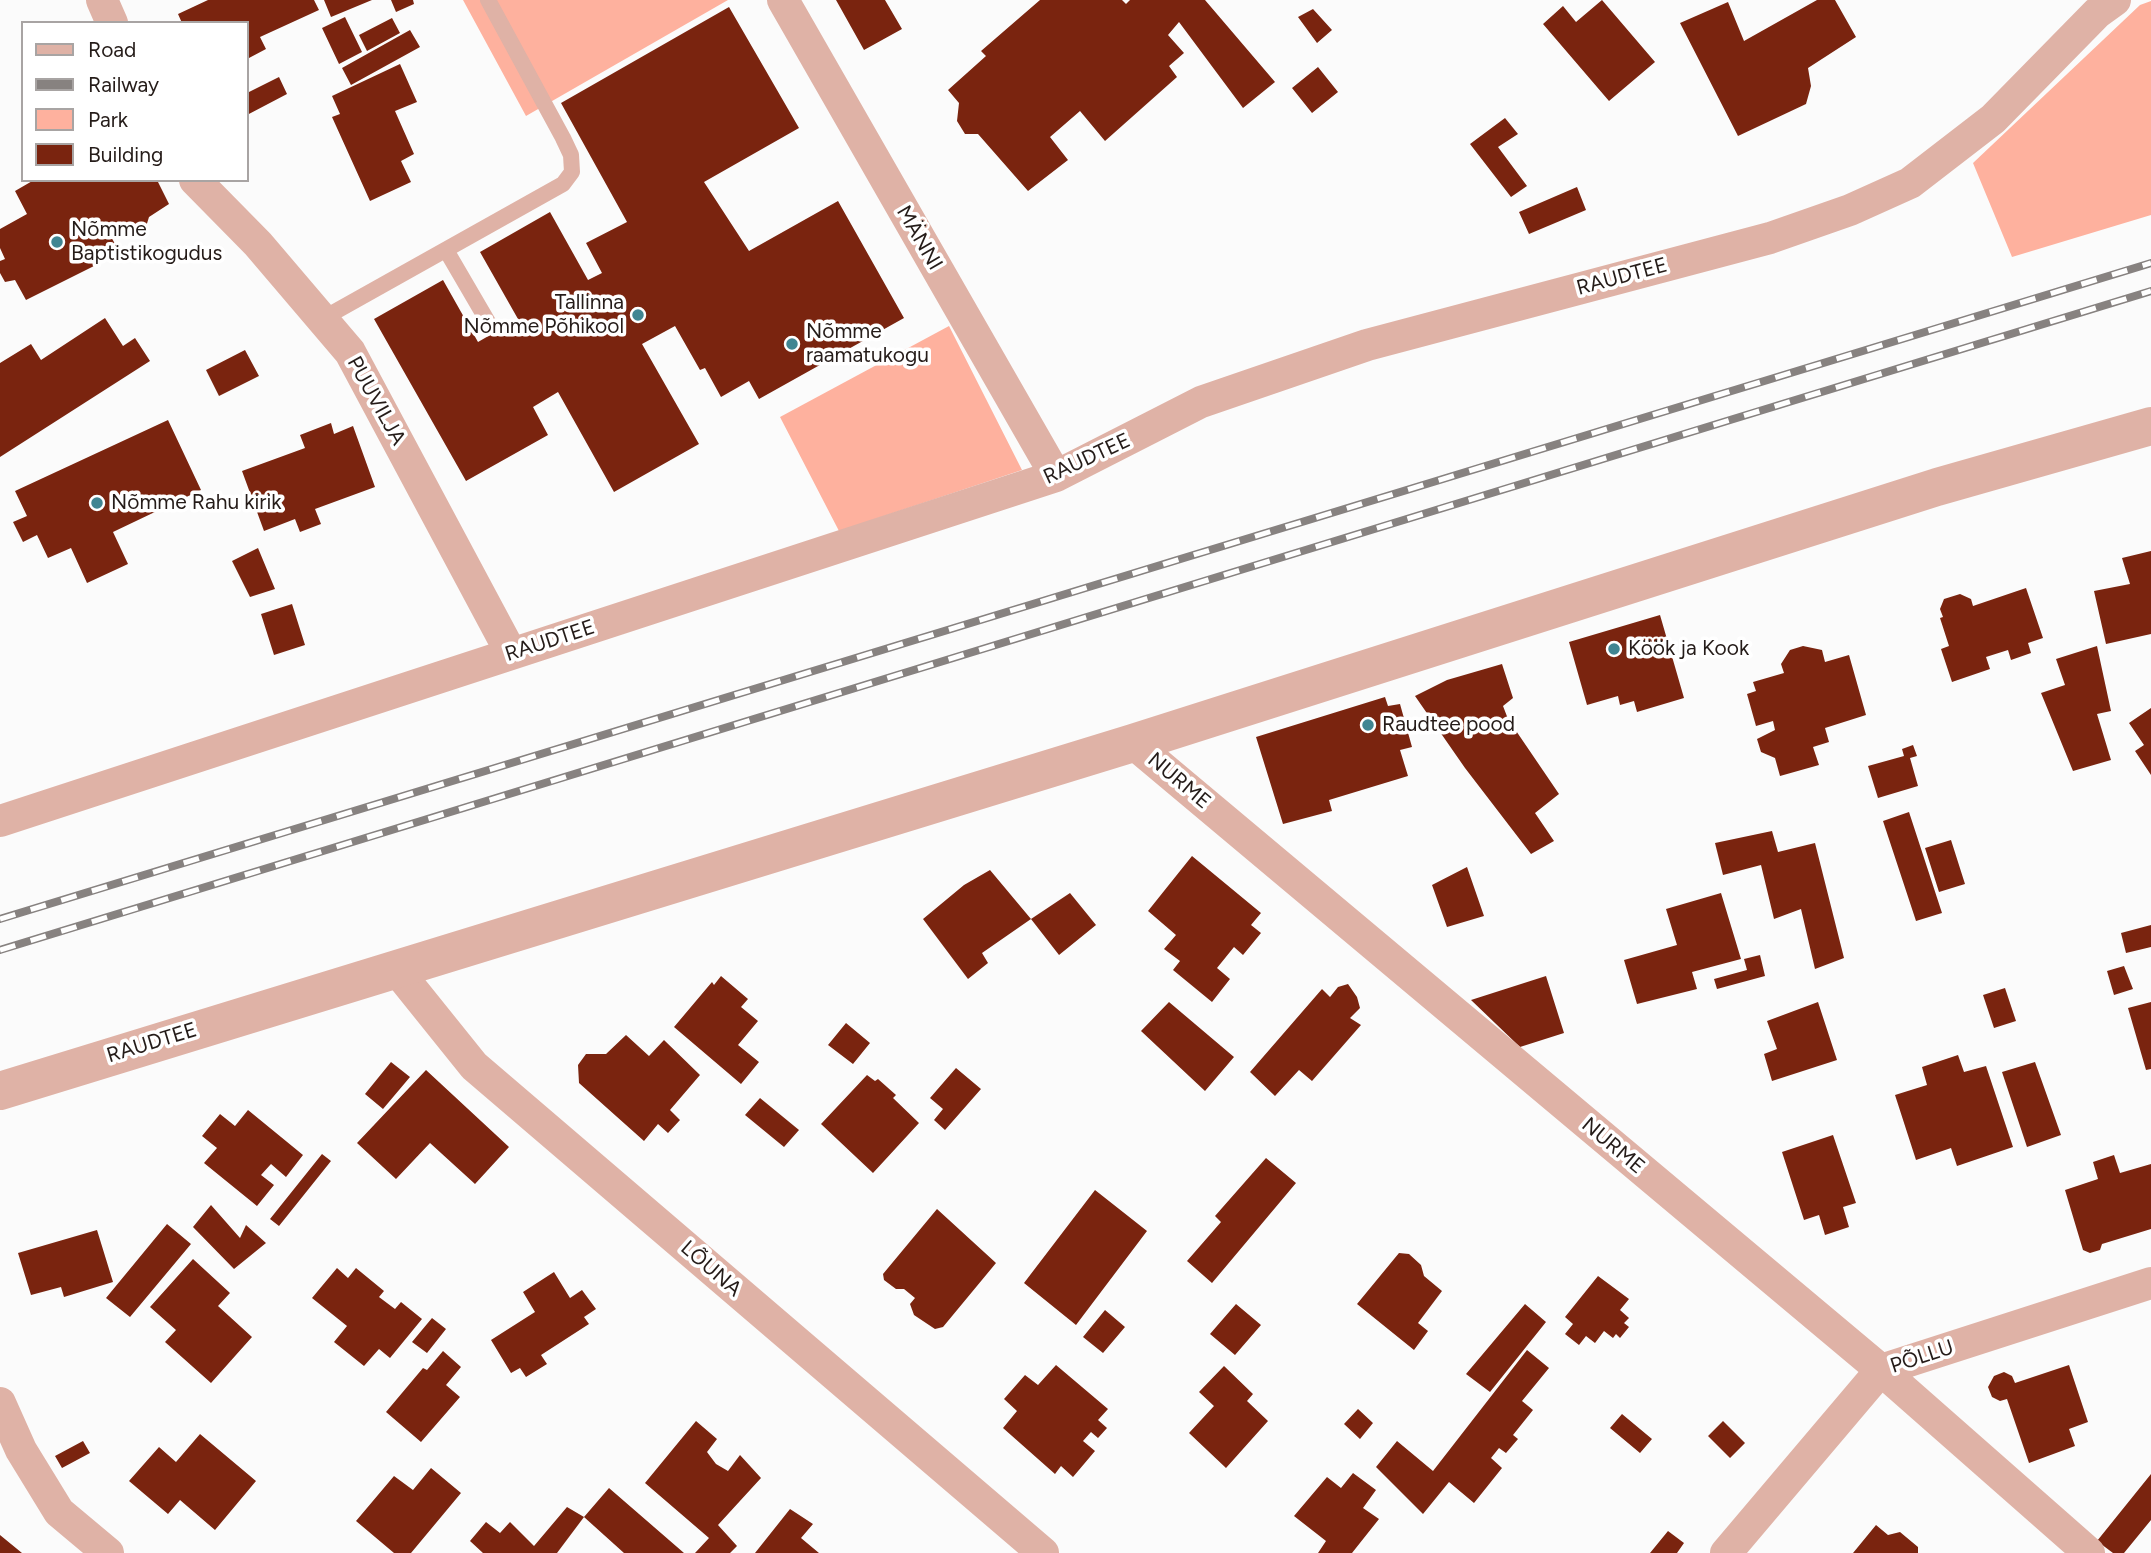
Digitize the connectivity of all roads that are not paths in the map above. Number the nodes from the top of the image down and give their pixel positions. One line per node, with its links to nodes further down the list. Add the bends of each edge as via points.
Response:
1 (488, 0): 5 (lane, via 563,138 572,172 563,184)
2 (783, 0): 9 (street, MÄNNI)
3 (2115, 0): 9 (street, RAUDTEE, via 1993,119 1910,183 1886,194 1770,237 1367,345 1201,402)
4 (197, 182): 6 (street, PUUVILJA)
5 (446, 250): 6 (lane); 7 (lane)
6 (322, 319): 10 (street, PUUVILJA, via 350,352)
7 (488, 322)
8 (2151, 426): 11 (street, RAUDTEE, via 1937,487)
9 (1056, 476): 10 (street, RAUDTEE)
10 (511, 653): 12 (street, RAUDTEE)
11 (1133, 743): 13 (street, RAUDTEE); 16 (street, NURME)
12 (0, 821)
13 (396, 969): 14 (street, RAUDTEE); 19 (street, LÕUNA, via 474,1066)
14 (0, 1091)
15 (2151, 1283): 16 (street, PÕLLU)
16 (1881, 1370): 20 (street, PÕLLU); 21 (street, NURME)
17 (0, 1402): 18 (street, via 21,1450 59,1512)
18 (107, 1553)
19 (1043, 1553)
20 (1726, 1553)
21 (2089, 1553)

